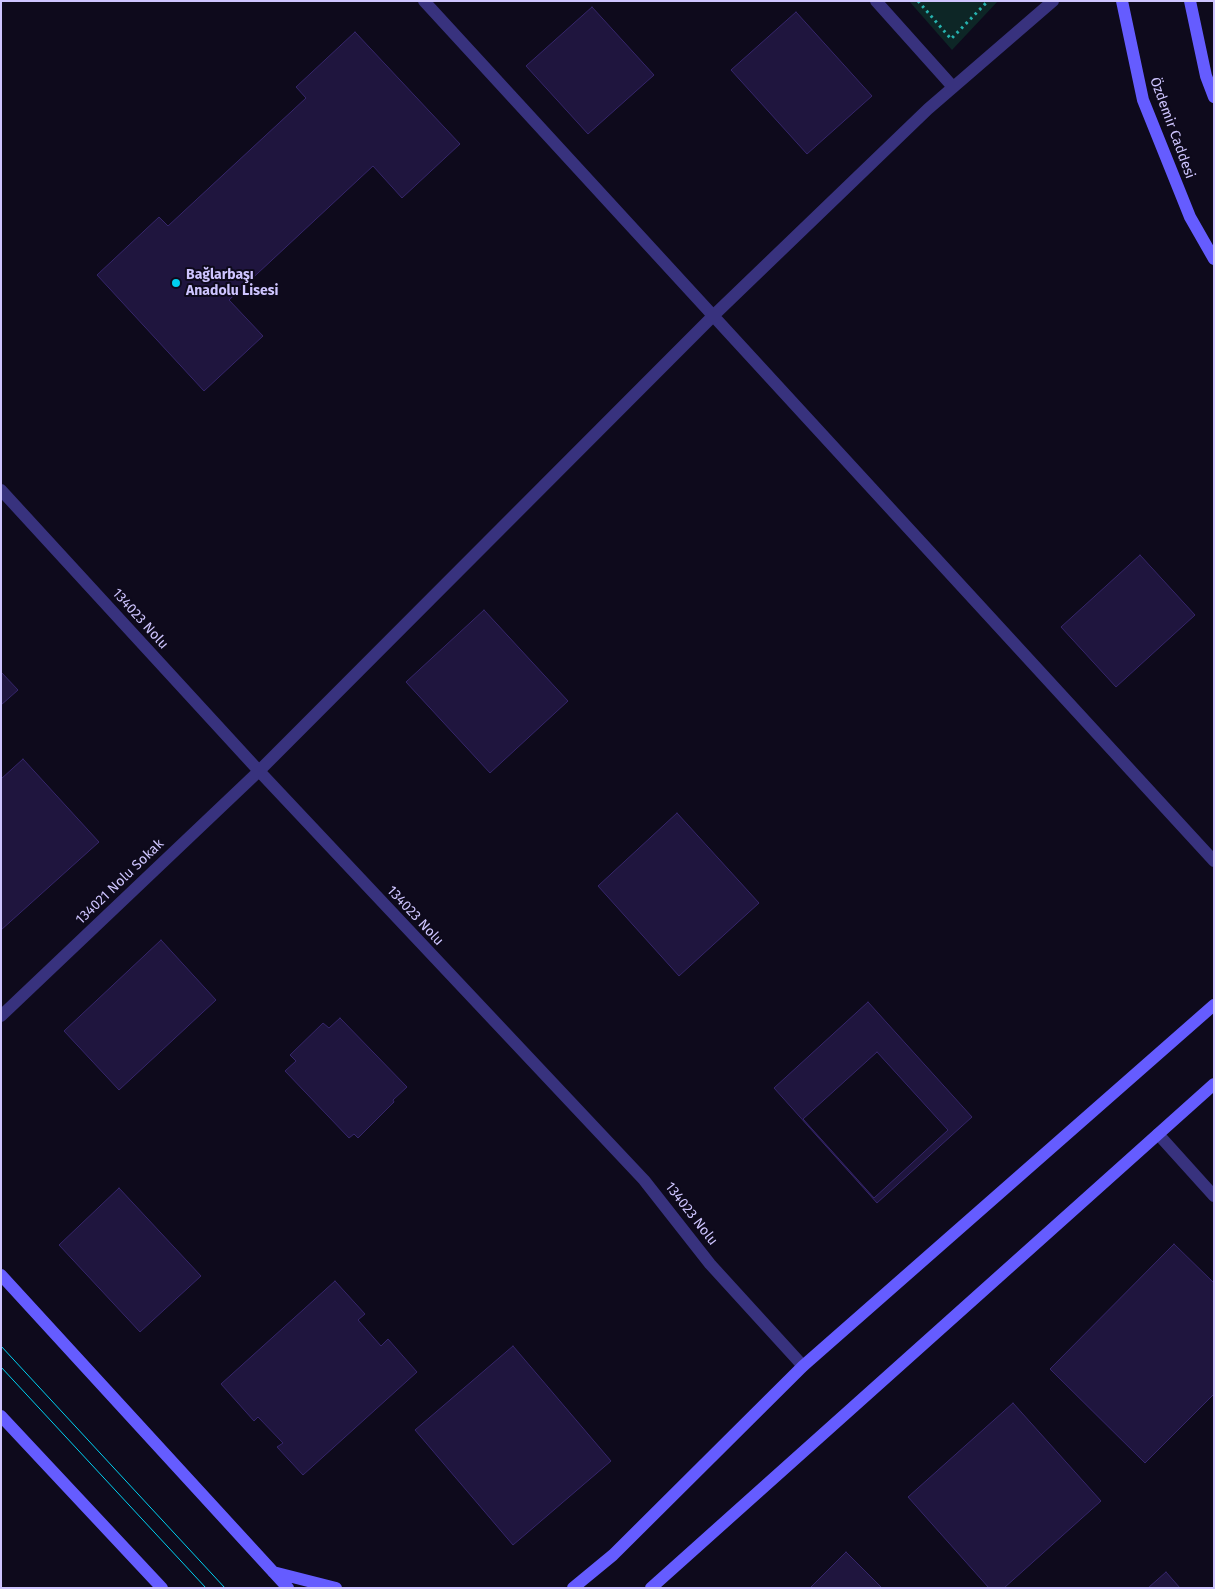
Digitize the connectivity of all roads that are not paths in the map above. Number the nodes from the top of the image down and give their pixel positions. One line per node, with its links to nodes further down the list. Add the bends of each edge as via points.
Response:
1 (424, 1): 9 (street)
2 (876, 1): 6 (street)
3 (1053, 1): 6 (street, 134021 Nolu Sokak)
4 (1122, 1): 8 (main road, Özdemir Caddesi, via 1143,100 1190,217)
5 (1190, 1): 7 (main road, via 1206,76)
6 (954, 87): 9 (street, 134021 Nolu Sokak)
7 (1214, 97)
8 (1214, 259)
9 (713, 316): 11 (street, 134021 Nolu Sokak); 12 (street)
10 (1, 490): 11 (street, 134023 Nolu)
11 (259, 771): 14 (street, 134021 Nolu Sokak); 19 (street, 134023 Nolu, via 644,1180 710,1264)
12 (1214, 861)
13 (1214, 1006): 19 (main road)
14 (1, 1016)
15 (1214, 1084): 16 (main road)
16 (1158, 1134): 17 (street); 26 (main road)
17 (1214, 1196)
18 (1, 1275): 21 (main road)
19 (803, 1366): 25 (main road, via 613,1555)
20 (1, 1416): 22 (main road)
21 (273, 1572): 23 (main road); 24 (main road)
22 (162, 1588)
23 (288, 1588)
24 (336, 1588)
25 (573, 1588)
26 (652, 1588)

